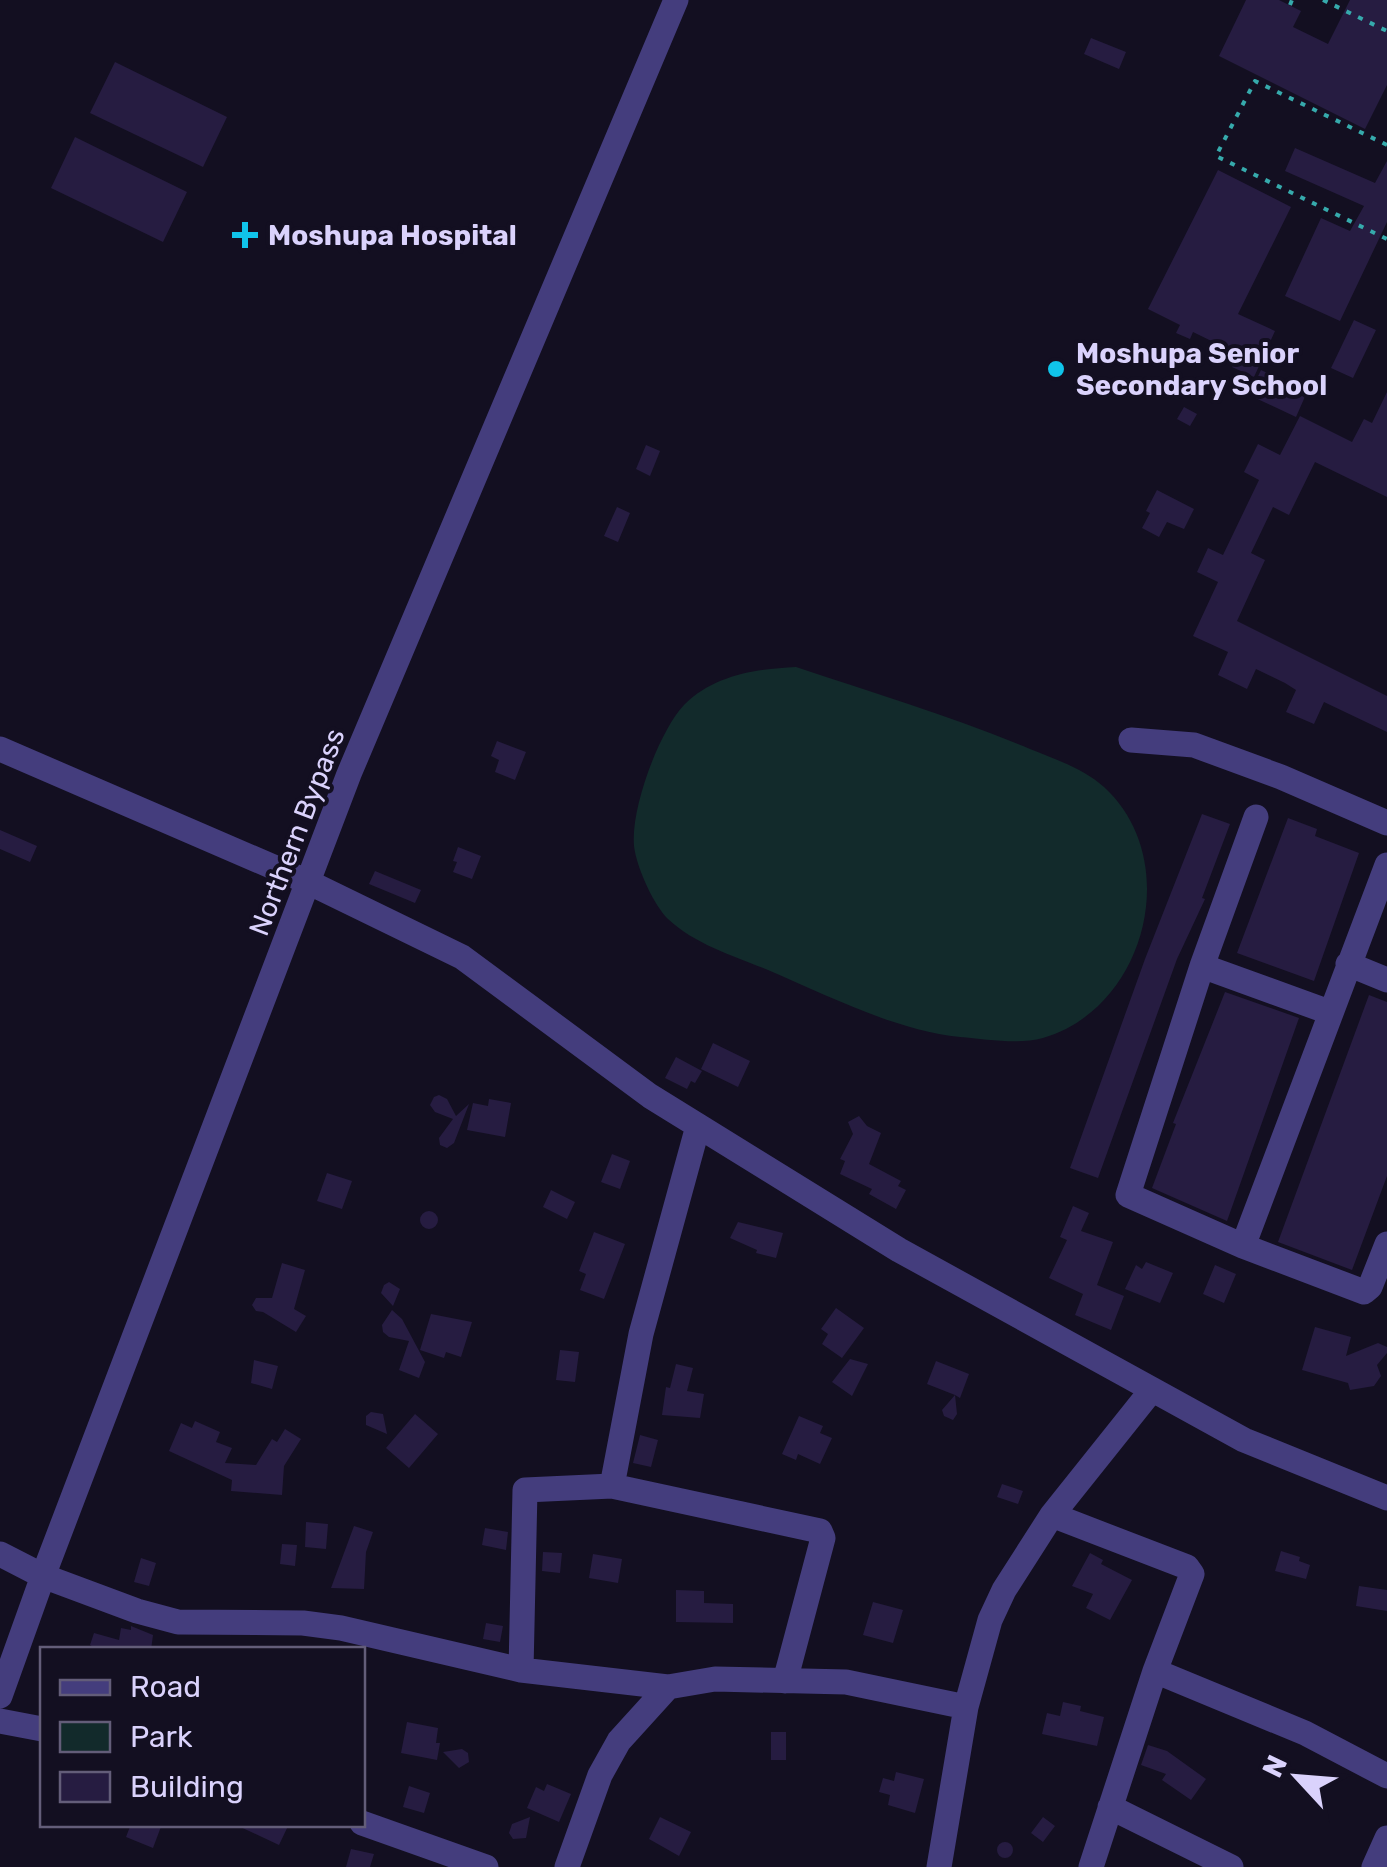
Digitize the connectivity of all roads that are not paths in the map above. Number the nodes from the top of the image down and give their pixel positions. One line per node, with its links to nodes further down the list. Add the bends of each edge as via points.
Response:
1 (676, 0): 7 (street, Northern Bypass)
2 (1131, 740): 5 (street, via 1194,746)
3 (0, 749): 7 (street)
4 (1256, 817): 9 (street)
5 (1387, 823)
6 (1387, 865): 8 (street)
7 (308, 882): 12 (street, via 478,966); 20 (street, Northern Bypass)
8 (1348, 964): 10 (street); 11 (street)
9 (1202, 966): 11 (street); 14 (street, via 1127,1190 1130,1198)
10 (1387, 980)
11 (1329, 1012): 14 (street)
12 (698, 1126): 15 (street, via 898,1250); 16 (street, via 641,1334)
13 (1387, 1244): 14 (street, via 1364,1292)
14 (1243, 1246)
15 (1151, 1391): 17 (street, via 1263,1449); 18 (street)
16 (612, 1486): 21 (street, via 525,1490); 23 (street, via 820,1530)
17 (1387, 1498)
18 (1052, 1515): 22 (street, via 1192,1574); 26 (street, via 990,1620)
19 (0, 1554): 20 (street)
20 (42, 1576): 21 (street, via 178,1622 322,1626); 25 (street, Northern Bypass)
21 (522, 1670): 24 (street)
22 (1154, 1670): 29 (street, via 1305,1733); 30 (street)
23 (786, 1681): 24 (street); 26 (street, via 846,1682)
24 (668, 1686): 34 (street, via 619,1740)
25 (0, 1696)
26 (966, 1706): 35 (street)
27 (0, 1721): 28 (street)
28 (40, 1729)
29 (1387, 1776)
30 (1110, 1807): 36 (street); 37 (street)
31 (365, 1825): 33 (street)
32 (1387, 1838): 38 (street)
33 (486, 1867)
34 (567, 1867)
35 (939, 1867)
36 (1091, 1867)
37 (1231, 1867)
38 (1374, 1867)

